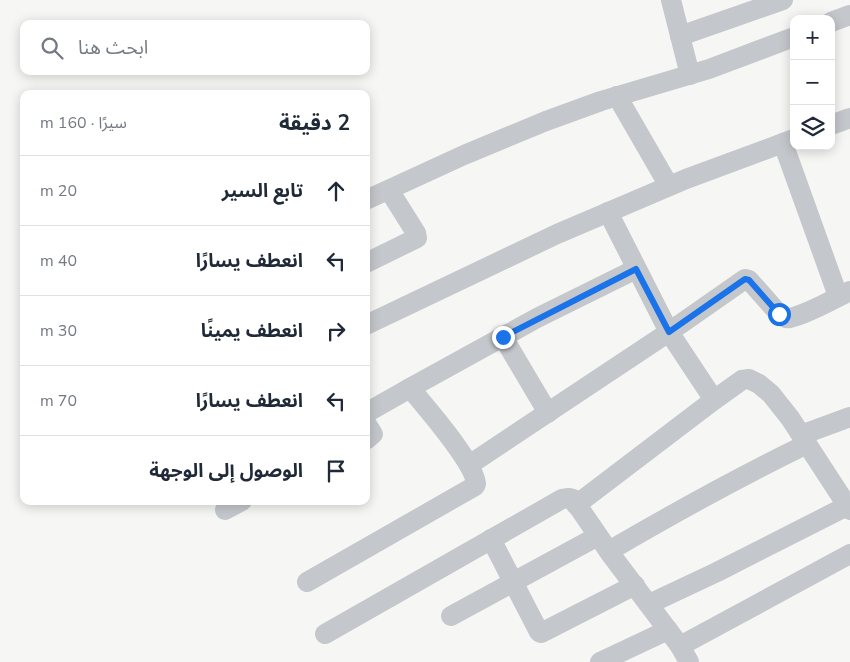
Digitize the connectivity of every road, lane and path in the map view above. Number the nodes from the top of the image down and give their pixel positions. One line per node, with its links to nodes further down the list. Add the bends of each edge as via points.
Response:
1 (671, 0): 3 (street)
2 (783, 0): 3 (street)
3 (680, 36): 5 (street)
4 (790, 38): 5 (street)
5 (690, 75): 6 (street)
6 (617, 96): 10 (street); 11 (street, via 464,154)
7 (850, 118): 8 (street)
8 (835, 124)
9 (788, 141): 10 (street); 16 (street)
10 (669, 186): 13 (street)
11 (389, 190): 12 (street); 14 (street, via 417,238)
12 (370, 198)
13 (608, 212): 15 (street); 17 (street)
14 (370, 261)
15 (636, 269): 18 (street); 19 (street)
16 (844, 294): 18 (street, via 785,318 745,279)
17 (370, 323)
18 (669, 332): 21 (street); 23 (street)
19 (503, 337): 20 (street); 23 (street)
20 (410, 388): 22 (street); 26 (street)
21 (714, 400): 25 (street, via 742,380 749,379 771,394); 27 (street)
22 (370, 412)
23 (548, 413): 26 (street)
24 (850, 417): 25 (street)
25 (804, 439): 28 (street); 30 (street, via 702,497)
26 (468, 464): 32 (street, via 476,480 475,486)
27 (576, 505): 29 (street, via 569,498 562,499); 30 (street)
28 (848, 508): 35 (street)
29 (492, 539): 33 (street); 38 (street)
30 (603, 544): 33 (street); 34 (street)
31 (850, 554): 39 (street)
32 (307, 582)
33 (514, 582): 34 (street, via 541,633); 36 (street)
34 (634, 585): 35 (street)
35 (649, 604): 37 (street)
36 (451, 616)
37 (668, 630): 39 (street); 40 (street)
38 (326, 634)
39 (684, 654)
40 (600, 662)

